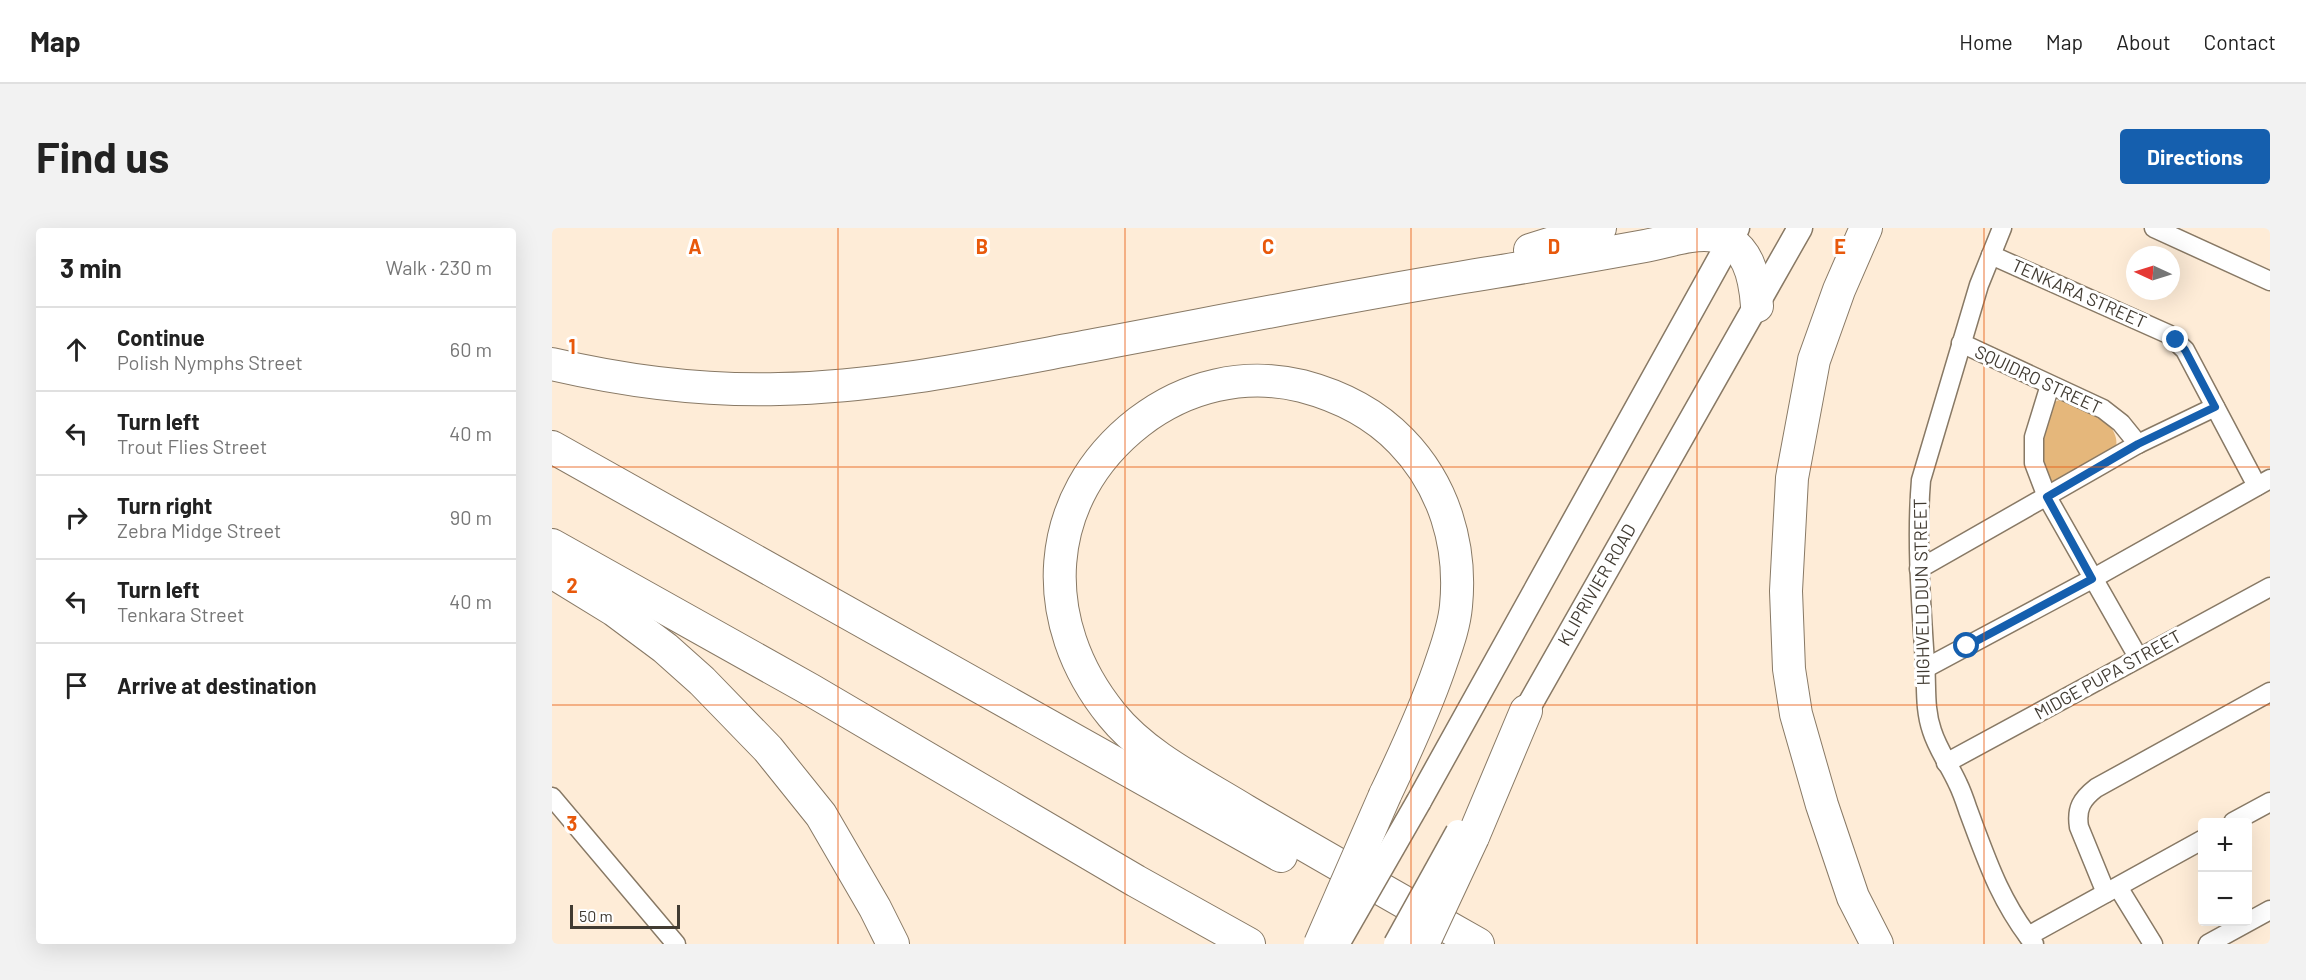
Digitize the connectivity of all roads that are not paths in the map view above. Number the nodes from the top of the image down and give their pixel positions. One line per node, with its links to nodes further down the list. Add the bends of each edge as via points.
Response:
1 (1600, 228): 8 (highway)
2 (1800, 228): 10 (main road, KLIPRIVIER ROAD)
3 (1866, 228): 48 (highway, via 1814,360 1792,478 1786,591 1796,714 1853,897)
4 (2002, 228): 7 (street, HIGHVELD DUN STREET)
5 (2154, 228): 9 (street)
6 (1733, 234): 8 (highway, via 1691,237); 10 (highway, via 1755,281); 43 (main road, bridge)
7 (1991, 255): 11 (street, HIGHVELD DUN STREET); 14 (street, TENKARA STREET, via 2168,334 2185,350)
8 (1438, 281): 12 (highway, via 873,382 741,388 652,381)
9 (2270, 281)
10 (1757, 306): 27 (main road, KLIPRIVIER ROAD)
11 (1961, 343): 13 (street, SQUIDRO STREET); 20 (street, HIGHVELD DUN STREET, via 1921,480)
12 (552, 364)
13 (2050, 385): 15 (street, SQUIDRO STREET, via 2103,409); 18 (street, via 2032,451)
14 (2215, 407): 15 (street); 17 (street, TENKARA STREET)
15 (2138, 444): 18 (street)
16 (552, 447): 46 (highway)
17 (2263, 483): 22 (street)
18 (2047, 497): 20 (street); 22 (street)
19 (552, 545): 34 (highway, via 811,690)
20 (1919, 569): 25 (street, HIGHVELD DUN STREET)
21 (552, 572): 39 (highway, via 614,610 664,648 768,749 821,815)
22 (2092, 579): 24 (street); 25 (street)
23 (2270, 587): 24 (street, MIDGE PUPA STREET)
24 (2138, 657): 28 (street, MIDGE PUPA STREET)
25 (1926, 668): 28 (street, HIGHVELD DUN STREET, via 1927,712)
26 (2270, 692): 35 (street, via 2083,798 2079,827)
27 (1526, 711): 32 (highway)
28 (1946, 763): 37 (street, HIGHVELD DUN STREET, via 1958,783 1994,881)
29 (552, 797): 38 (street)
30 (2270, 802): 31 (street)
31 (2240, 818)
32 (1466, 835): 44 (main road, bridge); 45 (highway, bridge)
33 (2198, 842): 35 (street)
34 (1136, 881): 40 (highway); 41 (highway)
35 (2112, 890): 37 (street); 49 (street)
36 (2270, 910): 50 (street)
37 (2031, 940)
38 (676, 944)
39 (893, 944)
40 (1224, 944)
41 (1249, 944)
42 (1320, 944): 47 (highway, bridge, via 1385,795 1408,746 1449,641 1456,609 1456,556 1450,523 1434,482 1411,450 1381,423 1349,403 1311,389 1286,383 1227,383 1200,389 1158,408 1116,441 1083,485 1072,508 1061,552 1060,605 1073,652 1089,686 1138,741 1179,770 1322,855)
43 (1337, 944)
44 (1396, 944)
45 (1423, 944)
46 (1441, 944)
47 (1478, 944)
48 (1876, 944)
49 (2153, 944)
50 (2208, 944)

